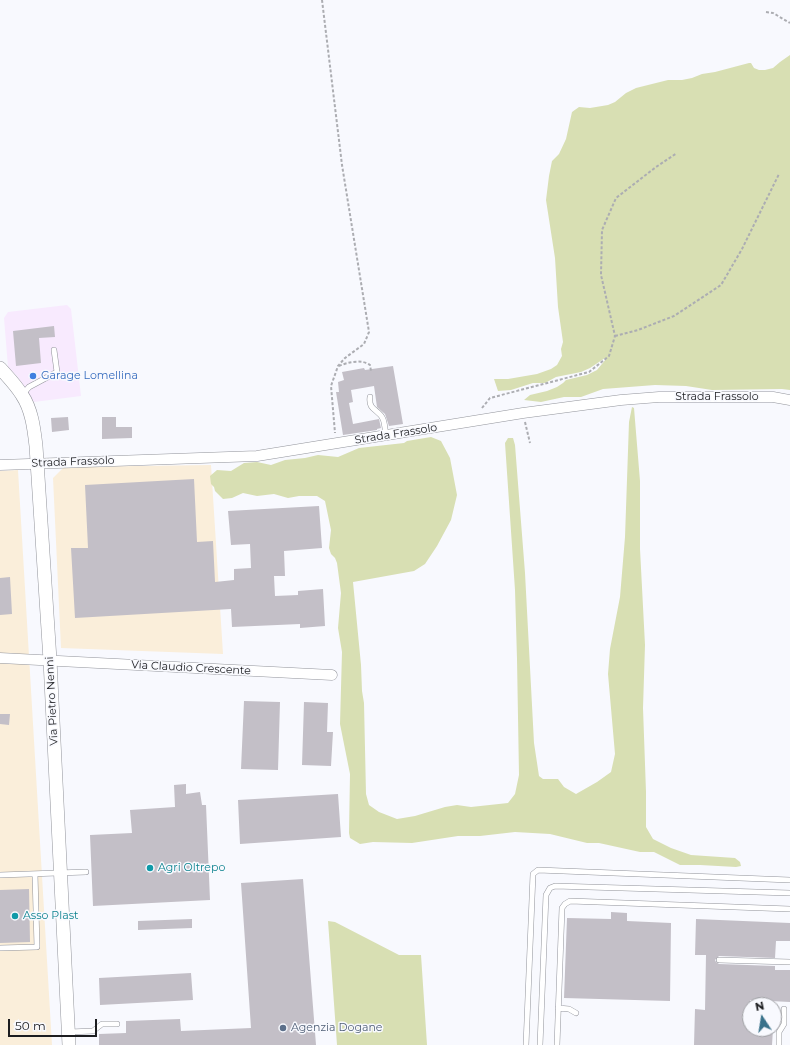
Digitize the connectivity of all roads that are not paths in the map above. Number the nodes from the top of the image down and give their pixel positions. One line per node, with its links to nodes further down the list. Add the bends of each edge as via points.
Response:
1 (54, 350): 3 (lane, via 57,372 30,387)
2 (0, 368): 3 (street, Via Pietro Nenni)
3 (22, 395): 7 (street, Via Pietro Nenni, via 31,417)
4 (370, 397): 6 (lane, via 371,407 382,418)
5 (790, 400): 6 (street, Strada Frassolo, via 766,397 659,397 621,400)
6 (386, 436): 7 (street, Strada Frassolo, via 256,456)
7 (37, 463): 8 (street, Strada Frassolo); 10 (street, Via Pietro Nenni)
8 (0, 465)
9 (0, 658): 10 (street, Via Claudio Crescente)
10 (50, 660): 11 (street, Via Claudio Crescente); 14 (street, Via Pietro Nenni)
11 (332, 675)
12 (86, 872): 14 (lane)
13 (35, 874): 14 (lane); 15 (lane); 19 (lane, via 38,947)
14 (60, 874): 28 (street, Via Pietro Nenni)
15 (0, 875)
16 (790, 880): 30 (lane, via 538,870 533,874)
17 (790, 893): 31 (lane, via 555,886 550,888 546,895)
18 (790, 909): 22 (lane, via 570,901 562,908)
19 (0, 948)
20 (719, 960): 21 (lane)
21 (790, 962)
22 (558, 1008): 24 (lane, via 570,1009); 32 (lane)
23 (784, 1009): 26 (lane)
24 (576, 1013)
25 (117, 1024): 28 (lane, via 102,1024 93,1031)
26 (784, 1024): 27 (lane); 33 (lane, via 779,1032)
27 (790, 1024)
28 (69, 1032): 29 (street, Via Pietro Nenni)
29 (69, 1045)
30 (526, 1045)
31 (540, 1045)
32 (557, 1045)
33 (779, 1045)

